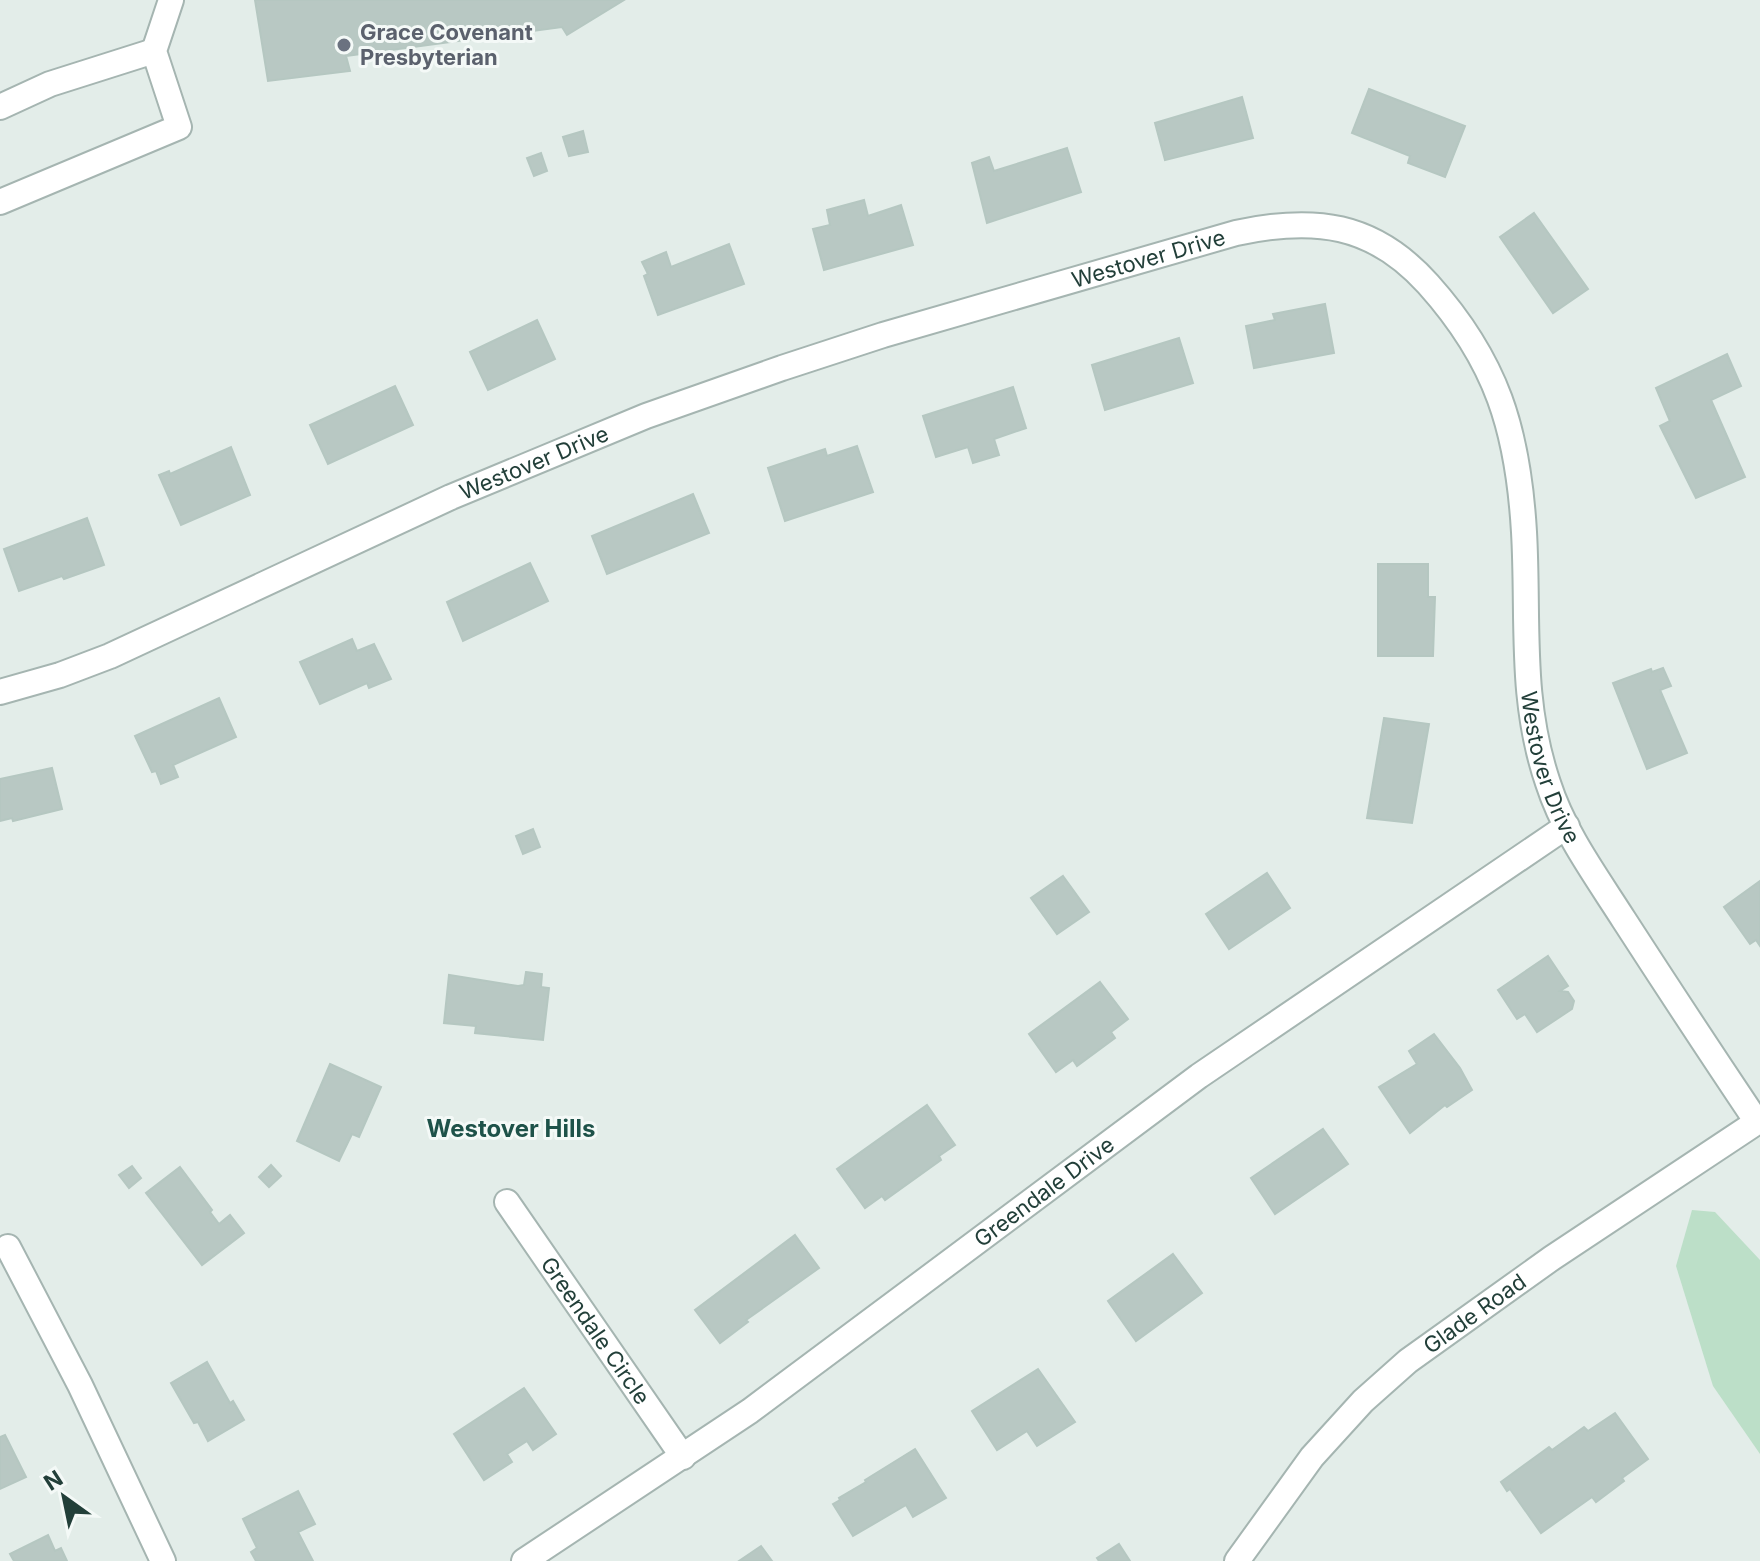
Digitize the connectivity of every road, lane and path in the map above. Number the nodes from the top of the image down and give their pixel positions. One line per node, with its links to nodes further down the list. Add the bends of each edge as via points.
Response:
1 (171, 0): 2 (street)
2 (154, 51): 3 (street, via 50,84); 4 (street, via 179,127)
3 (0, 107)
4 (0, 202)
5 (0, 692): 6 (street, Westover Drive, via 110,656 451,497 738,383 1214,239 1282,225 1322,224 1357,233 1415,270 1469,334 1497,387 1520,476 1531,721 1549,787)
6 (1567, 826): 7 (street, Westover Drive); 10 (street, Greendale Drive, via 1199,1076 809,1369)
7 (1758, 1121): 13 (street, Glade Road, via 1408,1361 1312,1457)
8 (507, 1202): 10 (street, Greendale Circle)
9 (8, 1247): 11 (street)
10 (683, 1457): 12 (street, Greendale Drive)
11 (163, 1561)
12 (524, 1561)
13 (1237, 1561)

